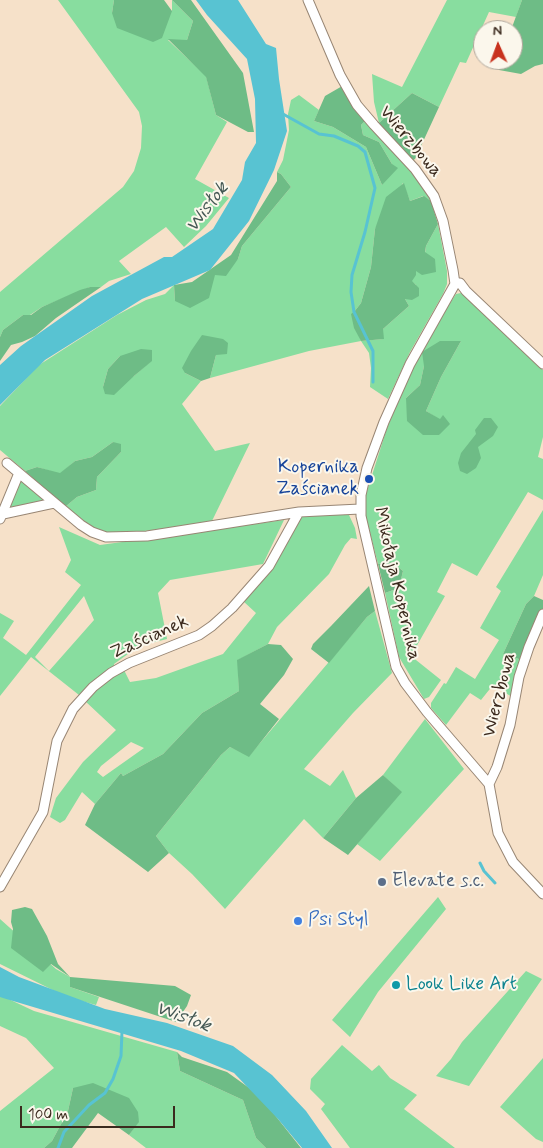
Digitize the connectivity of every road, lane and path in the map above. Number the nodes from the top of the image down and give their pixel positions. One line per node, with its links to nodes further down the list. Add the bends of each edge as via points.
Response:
1 (308, 0): 2 (street, Wierzbowa, via 340,75 358,105 415,169 434,196 443,221)
2 (455, 284): 3 (street, via 460,283); 7 (street, Mikołaja Kopernika, via 391,405 367,468)
3 (543, 364)
4 (7, 463): 5 (street)
5 (19, 473): 6 (street); 9 (street)
6 (54, 502): 8 (street, via 92,532 112,538 148,536); 9 (street)
7 (360, 509): 8 (street); 11 (street, Mikołaja Kopernika, via 396,667 427,712)
8 (299, 512): 12 (street, Zaścianek, via 269,566 212,626 199,635 111,673 73,709 57,741 43,812)
9 (1, 517)
10 (543, 614): 11 (street, Wierzbowa, via 526,654 510,725)
11 (489, 784): 13 (street, via 498,833 513,862)
12 (0, 887)
13 (543, 894)

